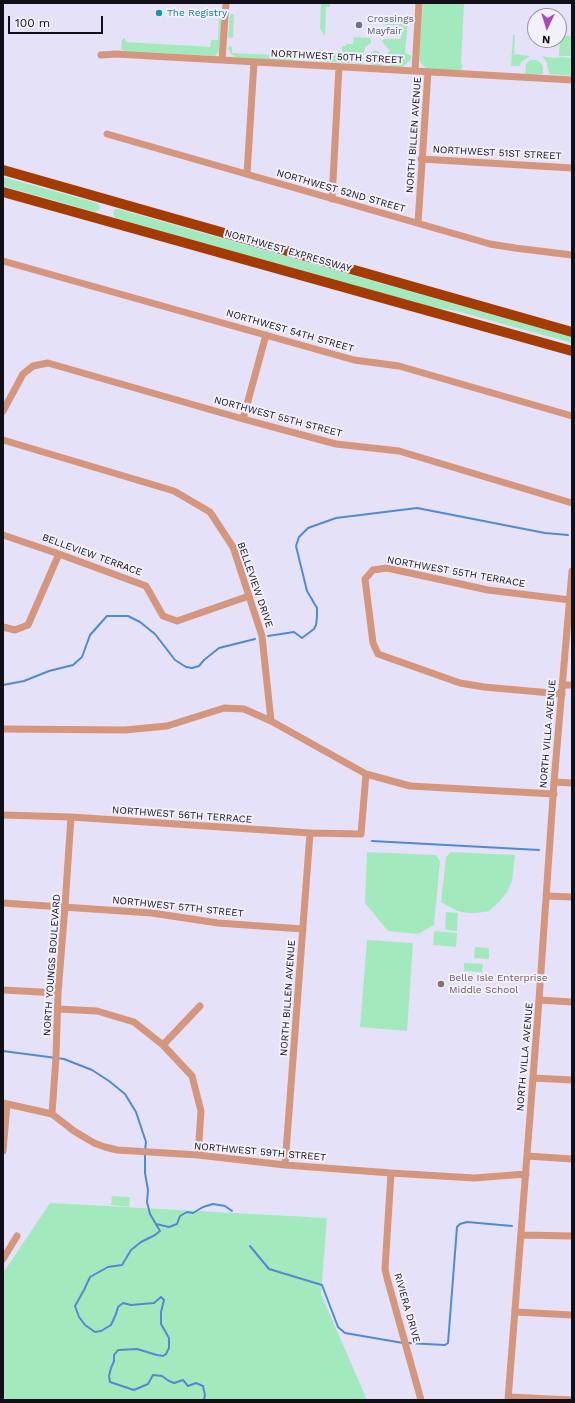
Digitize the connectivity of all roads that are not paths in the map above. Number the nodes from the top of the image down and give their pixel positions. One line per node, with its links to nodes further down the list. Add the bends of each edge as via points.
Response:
1 (226, 3): 4 (street)
2 (419, 3): 7 (street, NORTH BILLEN AVENUE)
3 (101, 55): 4 (street, NORTHWEST 50TH STREET)
4 (222, 60): 5 (street, NORTHWEST 50TH STREET)
5 (254, 62): 6 (street, NORTHWEST 50TH STREET); 14 (street)
6 (339, 66): 7 (street, NORTHWEST 50TH STREET); 16 (street)
7 (414, 71): 8 (street, NORTHWEST 50TH STREET)
8 (428, 72): 9 (street, NORTHWEST 50TH STREET); 11 (street, NORTH BILLEN AVENUE)
9 (572, 80)
10 (107, 134): 14 (street, NORTHWEST 52ND STREET)
11 (421, 159): 12 (street, NORTHWEST 51ST STREET); 17 (street, NORTH BILLEN AVENUE)
12 (572, 168)
13 (3, 170): 20 (highway, NORTHWEST EXPRESSWAY)
14 (247, 174): 16 (street, NORTHWEST 52ND STREET)
15 (3, 192): 22 (highway, NORTHWEST EXPRESSWAY)
16 (332, 198): 17 (street, NORTHWEST 52ND STREET)
17 (418, 223): 18 (street, NORTHWEST 52ND STREET, via 490,244)
18 (572, 255)
19 (3, 261): 21 (street, NORTHWEST 54TH STREET)
20 (572, 332)
21 (266, 335): 24 (street, NORTHWEST 54TH STREET, via 354,360 399,366); 25 (street)
22 (572, 351)
23 (3, 411): 25 (street, NORTHWEST 55TH STREET, via 23,374 33,366 48,363)
24 (572, 416)
25 (243, 419): 27 (street, NORTHWEST 55TH STREET, via 336,444 399,451)
26 (3, 440): 32 (street, BELLEVIEW DRIVE, via 174,491 210,512 233,547)
27 (572, 503)
28 (3, 535): 29 (street, BELLEVIEW TERRACE)
29 (59, 554): 32 (street, BELLEVIEW TERRACE, via 146,586 163,616 177,621); 34 (street, via 28,625 15,630)
30 (572, 571): 31 (street, NORTH VILLA AVENUE)
31 (572, 585): 33 (street, NORTH VILLA AVENUE)
32 (249, 596): 38 (street, BELLEVIEW DRIVE, via 262,636)
33 (570, 600): 35 (street, NORTH VILLA AVENUE); 37 (street, NORTHWEST 55TH TERRACE, via 488,590 387,568 373,570 365,579 373,643 378,654 460,682 484,687)
34 (3, 627)
35 (562, 685): 36 (street); 37 (street, NORTH VILLA AVENUE)
36 (572, 685)
37 (562, 694): 41 (street, NORTH VILLA AVENUE)
38 (271, 721): 39 (street, via 244,708 224,708 167,726 125,730); 40 (street)
39 (3, 730)
40 (366, 774): 43 (street, via 410,786); 46 (street, NORTHWEST 56TH TERRACE, via 361,834)
41 (554, 782): 42 (street); 43 (street, NORTH VILLA AVENUE)
42 (572, 783)
43 (554, 794): 47 (street, NORTH VILLA AVENUE)
44 (3, 815): 45 (street, NORTHWEST 56TH TERRACE)
45 (71, 818): 46 (street, NORTHWEST 56TH TERRACE); 50 (street, NORTH YOUNGS BOULEVARD)
46 (310, 833): 51 (street, NORTH BILLEN AVENUE)
47 (546, 896): 48 (street); 54 (street, NORTH VILLA AVENUE)
48 (572, 897)
49 (3, 903): 50 (street, NORTHWEST 57TH STREET)
50 (65, 906): 51 (street, NORTHWEST 57TH STREET, via 152,913 218,923); 53 (street, NORTH YOUNGS BOULEVARD)
51 (303, 929): 67 (street, NORTH BILLEN AVENUE)
52 (3, 990): 53 (street)
53 (58, 993): 57 (street, NORTH YOUNGS BOULEVARD)
54 (539, 1000): 55 (street); 59 (street, NORTH VILLA AVENUE)
55 (572, 1002)
56 (200, 1006): 58 (street)
57 (58, 1009): 58 (street, via 97,1011 134,1022); 62 (street, NORTH YOUNGS BOULEVARD)
58 (163, 1045): 64 (street, via 192,1076 201,1111)
59 (533, 1078): 60 (street); 65 (street, NORTH VILLA AVENUE)
60 (572, 1080)
61 (5, 1103): 62 (street, NORTHWEST 59TH STREET); 63 (street)
62 (52, 1114): 64 (street, NORTHWEST 59TH STREET, via 94,1143 111,1149)
63 (3, 1151)
64 (198, 1156): 67 (street, NORTHWEST 59TH STREET)
65 (527, 1156): 66 (street); 69 (street, NORTH VILLA AVENUE)
66 (572, 1158)
67 (285, 1165): 68 (street, NORTHWEST 59TH STREET)
68 (392, 1173): 69 (street, NORTHWEST 59TH STREET, via 474,1178); 77 (street, RIVIERA DRIVE, via 385,1269)
69 (526, 1174): 70 (street, NORTH VILLA AVENUE)
70 (522, 1235): 72 (street); 74 (street, NORTH VILLA AVENUE)
71 (18, 1236): 73 (street)
72 (572, 1236)
73 (3, 1259)
74 (515, 1312): 75 (street); 76 (street, NORTH VILLA AVENUE)
75 (572, 1315)
76 (508, 1398): 78 (street)
77 (422, 1400)
78 (572, 1400)

